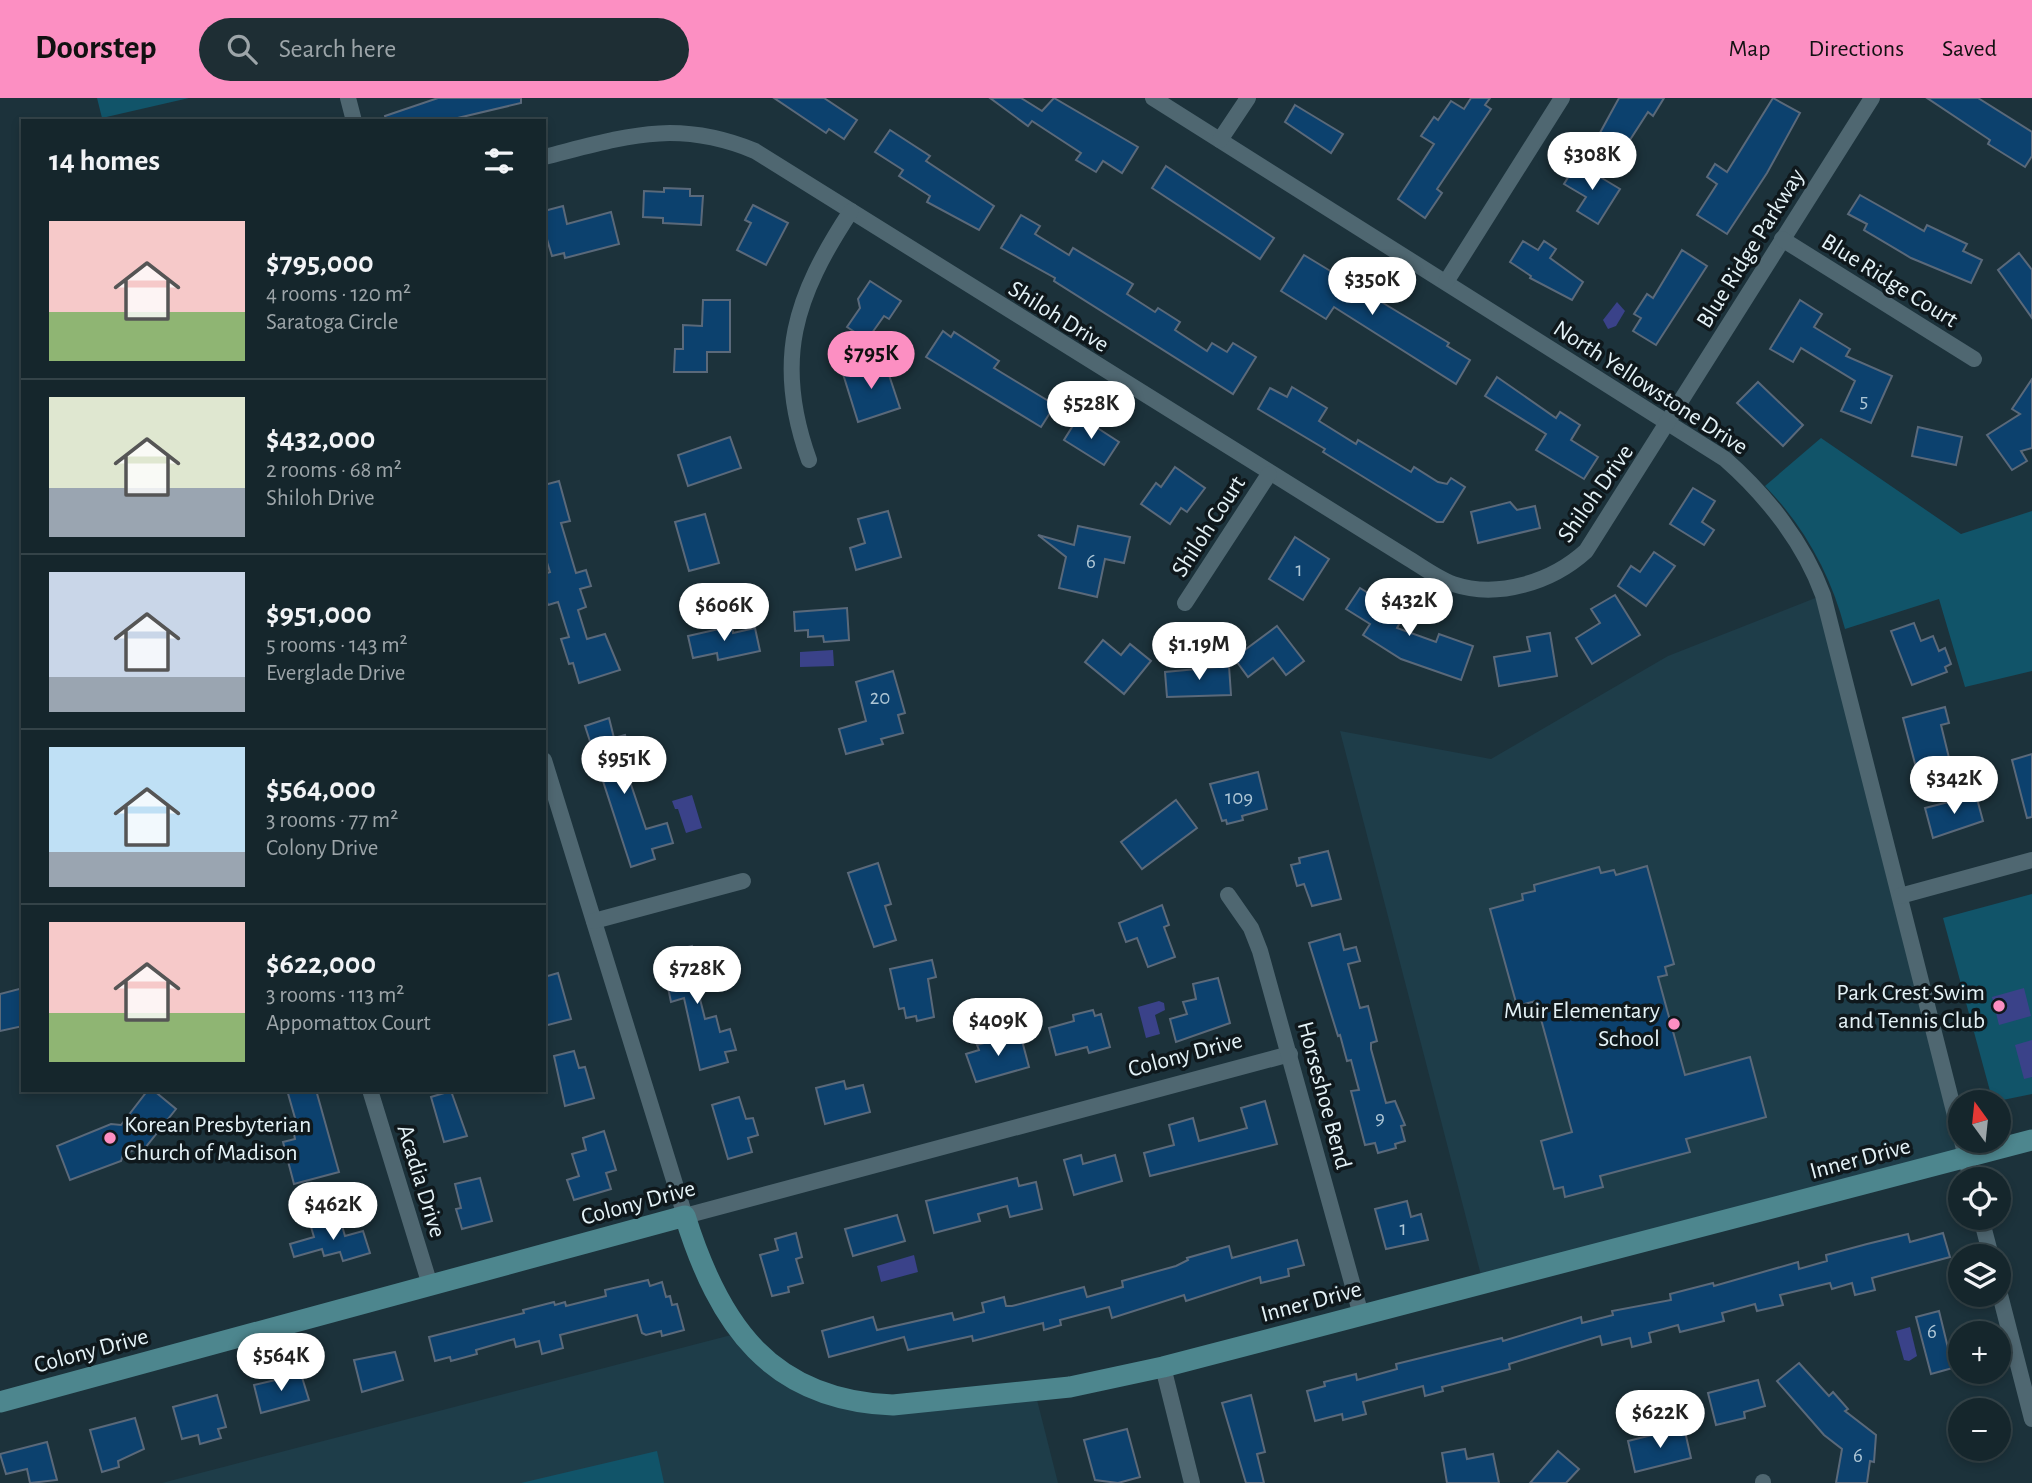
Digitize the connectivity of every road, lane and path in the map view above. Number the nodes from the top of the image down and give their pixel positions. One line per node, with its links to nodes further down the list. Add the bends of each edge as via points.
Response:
1 (348, 98): 6 (street)
2 (1153, 98): 7 (street, North Yellowstone Drive)
3 (1248, 98): 7 (street)
4 (1562, 98): 11 (street)
5 (1872, 98): 10 (street, Blue Ridge Parkway)
6 (353, 119)
7 (1220, 140): 11 (street, North Yellowstone Drive)
8 (546, 157): 9 (street, Shiloh Drive, via 646,133 699,133 754,152)
9 (851, 211): 14 (street, via 812,275 797,324 789,373); 15 (street, Shiloh Drive)
10 (1782, 239): 12 (street, Blue Ridge Court); 13 (street, Blue Ridge Parkway)
11 (1446, 282): 13 (street, North Yellowstone Drive)
12 (1974, 359)
13 (1669, 423): 15 (street, Shiloh Drive, via 1586,551 1540,580 1493,590 1451,583); 21 (street, North Yellowstone Drive, via 1743,475 1779,517 1815,575)
14 (809, 460)
15 (1269, 474): 16 (street, Shiloh Court)
16 (1185, 603)
17 (546, 766): 22 (street)
18 (2032, 860): 21 (street)
19 (743, 881): 22 (street)
20 (1228, 895): 23 (street, Horseshoe Bend, via 1256,940)
21 (1900, 896): 24 (street, North Yellowstone Drive)
22 (594, 921): 29 (street)
23 (1290, 1054): 29 (street, Colony Drive); 32 (street, Horseshoe Bend)
24 (1949, 1090)
25 (371, 1092): 30 (street, Acadia Drive)
26 (2032, 1140): 27 (street, Inner Drive)
27 (2011, 1143)
28 (1953, 1153): 32 (street, Inner Drive)
29 (685, 1216): 30 (street, Colony Drive); 33 (street, Inner Drive, via 715,1297 739,1333 787,1375 842,1399 894,1405 983,1398 1082,1386)
30 (430, 1285): 34 (street, Colony Drive)
31 (2003, 1307): 35 (street)
32 (1361, 1315): 33 (street, Inner Drive)
33 (1163, 1367): 36 (street)
34 (0, 1402)
35 (2032, 1419)
36 (1192, 1483)

